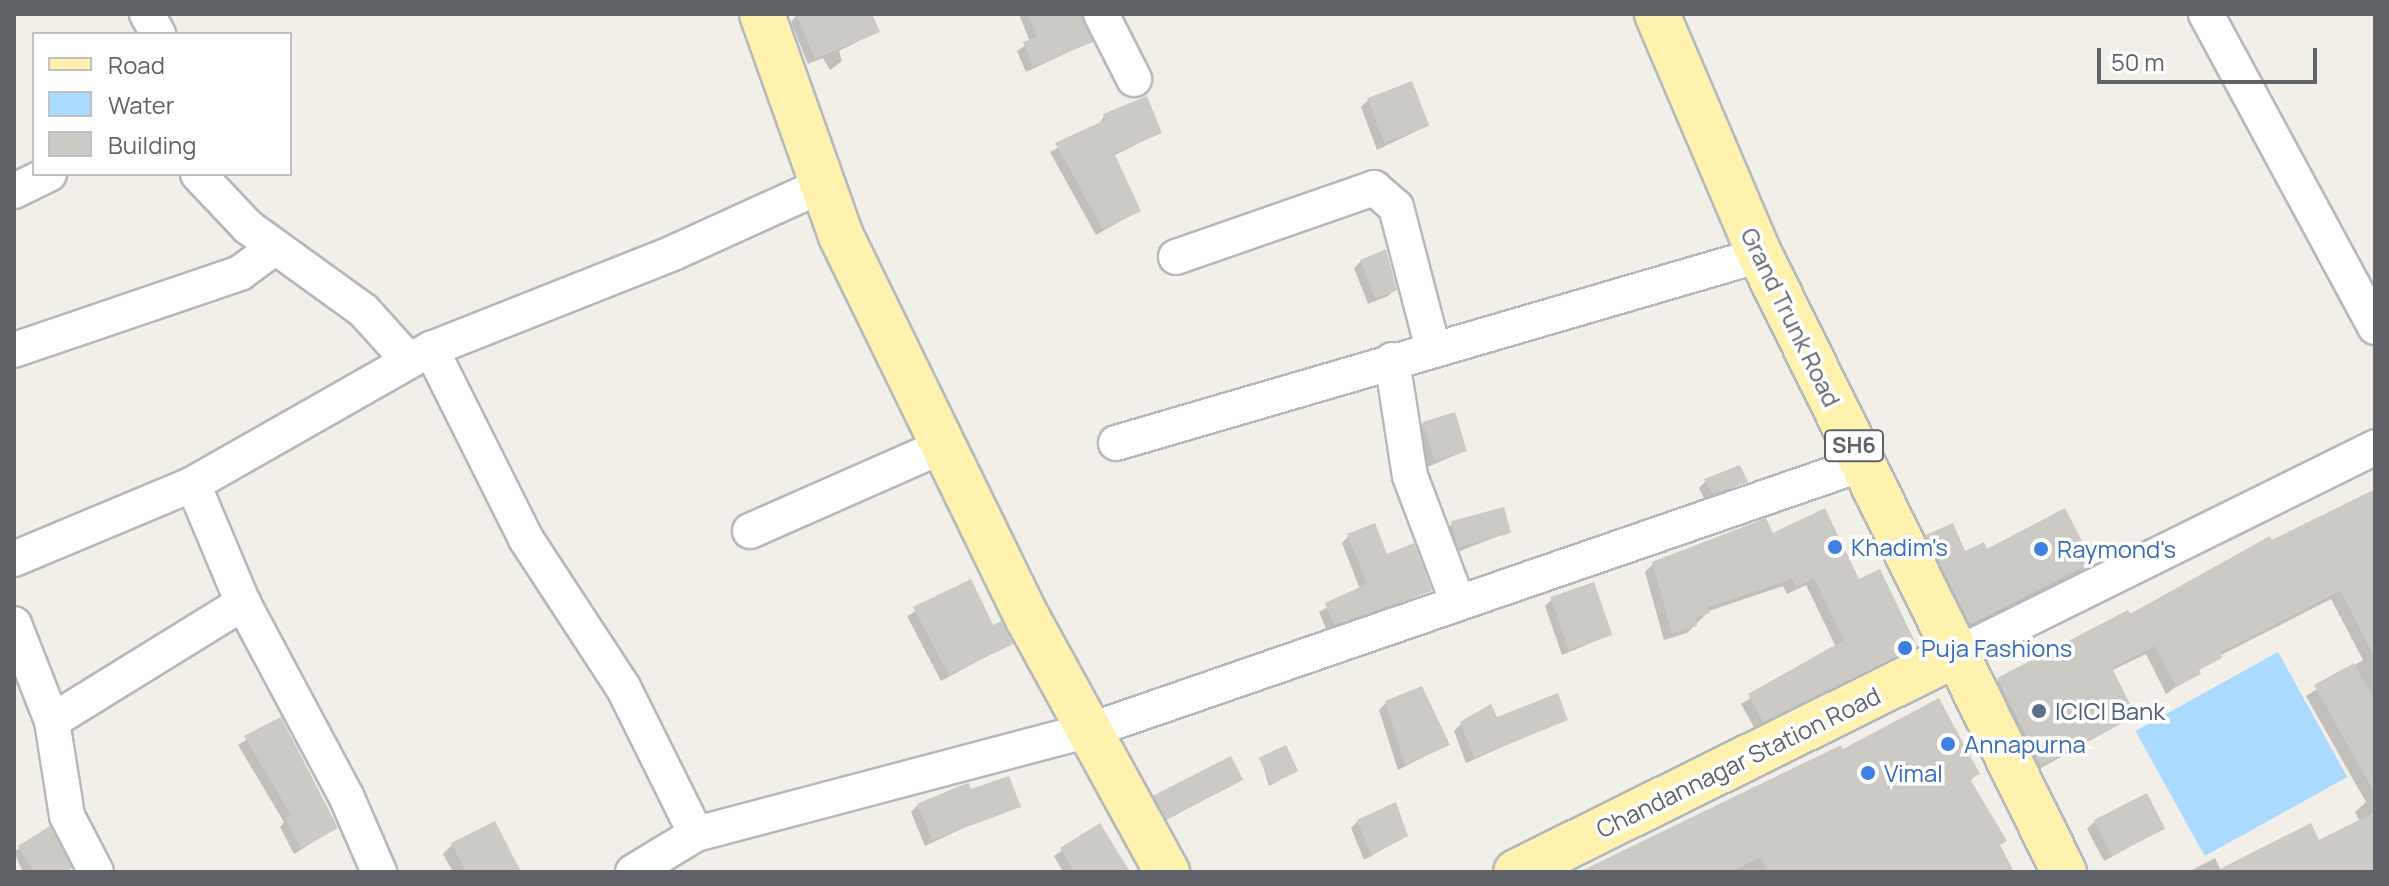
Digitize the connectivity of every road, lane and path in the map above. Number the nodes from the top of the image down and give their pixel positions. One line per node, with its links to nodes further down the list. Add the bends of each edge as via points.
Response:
1 (147, 14): 6 (street)
2 (762, 14): 10 (main road)
3 (1101, 14): 7 (street)
4 (1657, 14): 13 (main road, Grand Trunk Road / SH6)
5 (2206, 14): 15 (street)
6 (157, 32)
7 (1134, 79)
8 (45, 176): 11 (street)
9 (200, 176): 12 (street)
10 (823, 185): 18 (street, via 673,253); 21 (main road, via 841,236)
11 (14, 191)
12 (274, 248): 17 (street, via 240,273); 18 (street)
13 (1760, 255): 16 (street); 23 (main road, Grand Trunk Road / SH6)
14 (1176, 257): 16 (street, via 1374,188 1396,207)
15 (2375, 327)
16 (1433, 349): 19 (street)
17 (14, 350)
18 (420, 355): 24 (street); 33 (street, via 526,539 623,687)
19 (1392, 360): 20 (street); 28 (street, via 1410,476)
20 (1116, 443)
21 (943, 446): 25 (street); 32 (main road, via 1028,619)
22 (2373, 453): 30 (street)
23 (1862, 464): 28 (street); 30 (main road, Grand Trunk Road / SH6)
24 (193, 484): 26 (street); 27 (street)
25 (750, 531)
26 (14, 559)
27 (243, 603): 31 (street); 35 (street, via 347,798)
28 (1458, 603): 32 (street)
29 (14, 624): 31 (street)
30 (1959, 653): 38 (main road, Chandannagar Station Road); 39 (main road, Grand Trunk Road / SH6, via 2004,758)
31 (52, 721): 34 (street, via 67,816)
32 (1091, 730): 33 (street); 37 (main road)
33 (696, 834): 36 (street)
34 (96, 872)
35 (379, 872)
36 (633, 872)
37 (1167, 872)
38 (1516, 872)
39 (2064, 872)

